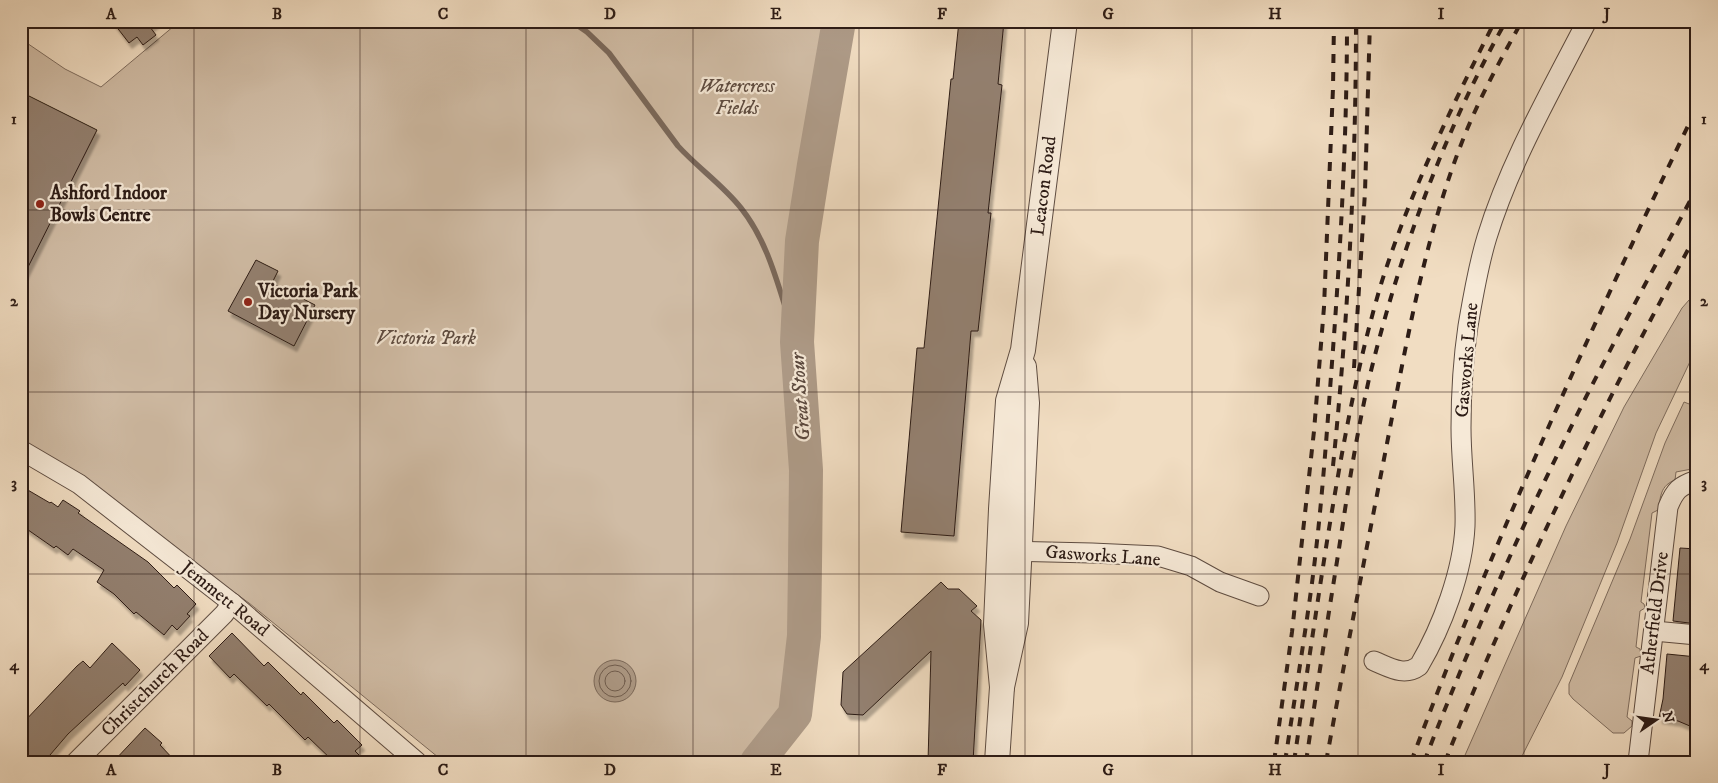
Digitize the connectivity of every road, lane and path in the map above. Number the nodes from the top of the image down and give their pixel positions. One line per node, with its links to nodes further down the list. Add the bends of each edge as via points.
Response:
1 (1065, 21): 5 (street, Leacon Road, via 1023,350 1027,403)
2 (1587, 21): 10 (street, Gasworks Lane, via 1533,126 1503,191 1486,238 1468,328 1463,374 1461,429 1465,528 1452,594 1419,666 1404,672)
3 (21, 450): 7 (street, Jemmett Road, via 78,484)
4 (1697, 480): 8 (street, Atherfield Drive, via 1675,491 1668,507)
5 (1009, 551): 6 (street, Gasworks Lane, via 1158,556 1191,566 1220,582); 13 (street, Leacon Road, via 1016,623 1002,686)
6 (1259, 596)
7 (232, 603): 11 (street, Christchurch Road); 12 (street, Jemmett Road)
8 (1654, 631): 9 (street); 14 (street, Atherfield Drive)
9 (1697, 635)
10 (1374, 661)
11 (76, 762)
12 (417, 762)
13 (997, 762)
14 (1638, 762)

